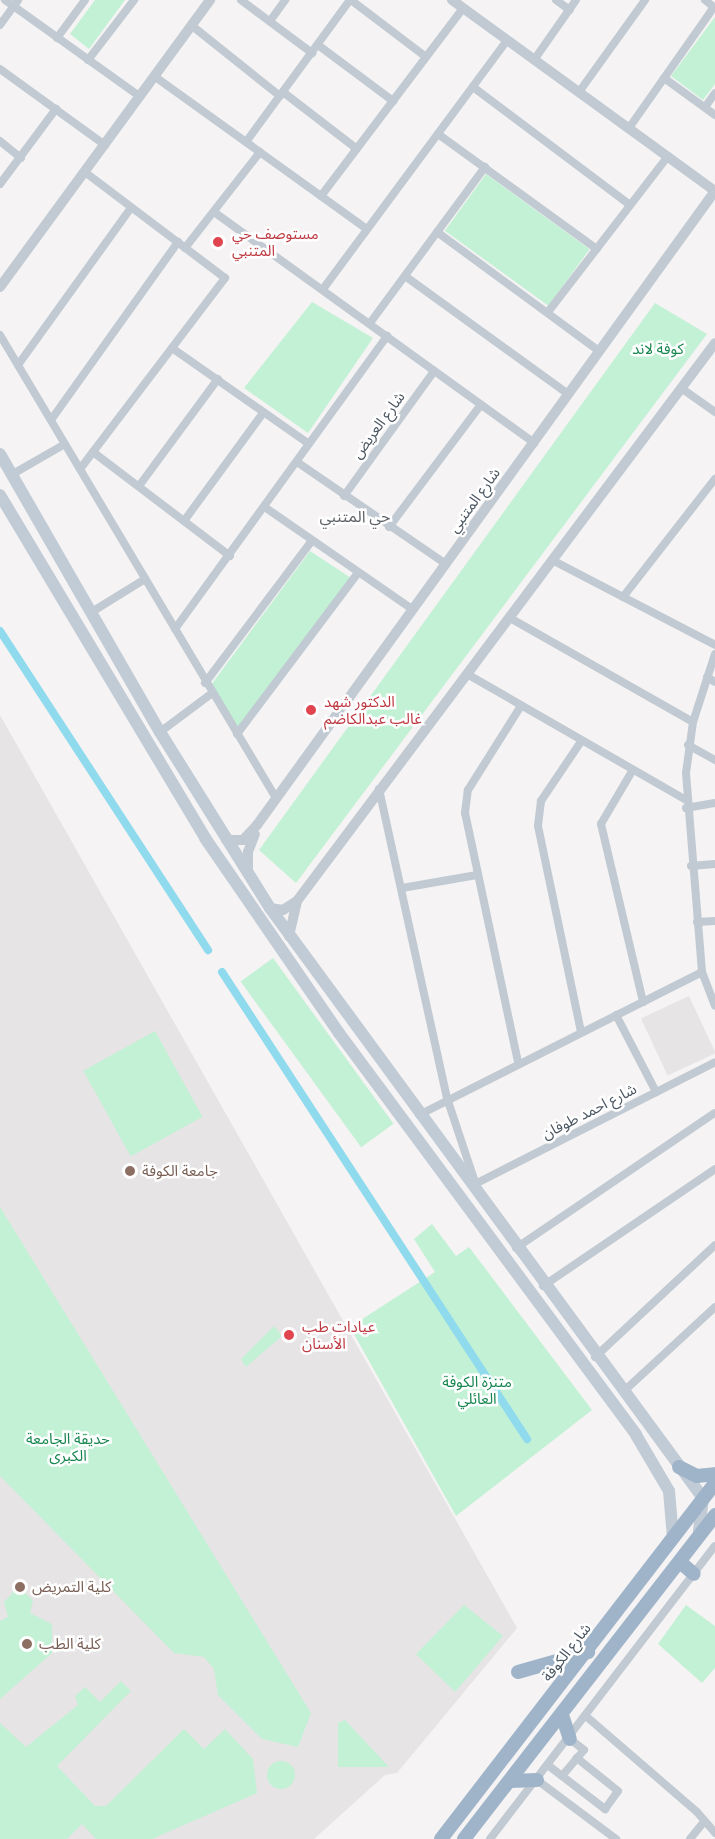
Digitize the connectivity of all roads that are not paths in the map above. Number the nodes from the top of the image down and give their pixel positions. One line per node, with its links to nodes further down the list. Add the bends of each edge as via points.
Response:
1 (5, 0): 13 (street)
2 (85, 0): 20 (street)
3 (134, 0): 25 (street)
4 (210, 0): 19 (street)
5 (241, 0): 17 (street)
6 (285, 0): 17 (street)
7 (351, 0): 22 (street); 24 (street)
8 (452, 0): 15 (street)
9 (556, 0): 16 (street)
10 (576, 0): 16 (street)
11 (645, 0): 31 (street)
12 (705, 0): 14 (street)
13 (16, 3): 18 (street); 20 (street)
14 (715, 7): 29 (street)
15 (463, 8): 21 (street); 24 (street)
16 (570, 10): 26 (street)
17 (270, 21): 23 (street)
18 (0, 25)
19 (191, 25): 28 (street); 33 (street)
20 (57, 38): 25 (street)
21 (507, 40): 26 (street); 30 (street)
22 (318, 45): 23 (street); 35 (street)
23 (312, 53): 33 (street)
24 (426, 57): 35 (street)
25 (88, 60): 34 (street)
26 (534, 60): 31 (street)
27 (0, 69): 37 (street)
28 (154, 76): 34 (street); 42 (street)
29 (664, 78): 36 (street); 39 (street)
30 (472, 87): 40 (street); 53 (street)
31 (579, 92): 39 (street)
32 (715, 93): 36 (street)
33 (282, 94): 42 (street); 44 (street)
34 (139, 96): 43 (street)
35 (393, 101): 44 (street)
36 (705, 107): 38 (street)
37 (56, 109): 43 (street); 47 (street)
38 (715, 115)
39 (629, 128): 46 (street)
40 (438, 134): 48 (street); 56 (street)
41 (0, 141): 47 (street)
42 (246, 142): 45 (street)
43 (105, 145): 49 (street)
44 (357, 149): 52 (street)
45 (260, 152): 52 (street); 55 (street)
46 (668, 156): 51 (street); 53 (street)
47 (21, 158): 50 (street)
48 (485, 167): 57 (street); 59 (street)
49 (85, 172): 54 (street); 61 (street)
50 (0, 184)
51 (715, 191): 69 (street, شارع المتنبي)
52 (321, 196): 56 (street)
53 (630, 205): 59 (street)
54 (131, 208): 58 (street); 70 (street)
55 (214, 212): 58 (street); 62 (street)
56 (368, 229): 62 (street)
57 (437, 232): 60 (street); 63 (street)
58 (182, 245): 68 (street, via 225,278); 78 (street)
59 (597, 249): 63 (street)
60 (405, 276): 64 (street); 74 (street)
61 (0, 287)
62 (323, 289): 64 (street)
63 (548, 312): 69 (street)
64 (370, 323): 66 (street)
65 (0, 335): 70 (street)
66 (387, 336): 71 (street); 81 (street)
67 (715, 343): 73 (street)
68 (172, 348): 72 (street); 82 (street)
69 (599, 351): 74 (street, شارع المتنبي)
70 (18, 365): 78 (street)
71 (434, 371): 75 (street); 90 (street, شارع العريض)
72 (218, 379): 77 (street); 88 (street)
73 (681, 388): 76 (street); 97 (street)
74 (568, 394): 79 (street, شارع المتنبي)
75 (479, 407): 79 (street); 94 (street)
76 (715, 412)
77 (263, 413): 81 (street); 93 (street)
78 (51, 420): 80 (street)
79 (534, 443): 98 (street, شارع المتنبي)
80 (65, 444): 85 (street); 86 (street)
81 (309, 444): 84 (street)
82 (93, 452): 85 (street); 88 (street)
83 (0, 454): 86 (main road)
84 (297, 462): 90 (street); 92 (street)
85 (80, 469): 100 (street)
86 (6, 475): 89 (main road)
87 (715, 479): 101 (street)
88 (139, 486): 93 (street)
89 (19, 489): 91 (main road); 103 (main road)
90 (344, 495): 94 (street)
91 (1, 497): 148 (main road, via 205,838)
92 (266, 508): 95 (street); 96 (street)
93 (184, 521): 96 (street)
94 (389, 527): 98 (street)
95 (311, 542): 99 (street); 110 (street)
96 (230, 556): 105 (street)
97 (552, 560): 101 (street); 104 (street)
98 (446, 564): 102 (street, شارع المتنبي)
99 (358, 573): 102 (street); 115 (street)
100 (145, 579): 103 (street); 105 (street)
101 (623, 597): 106 (street)
102 (412, 609): 121 (street, شارع المتنبي)
103 (90, 613): 114 (main road)
104 (510, 618): 108 (street); 113 (street)
105 (175, 629): 110 (street)
106 (715, 645)
107 (715, 654): 109 (street)
108 (467, 674): 112 (street); 120 (street)
109 (711, 680): 113 (street)
110 (206, 683): 111 (street)
111 (211, 694): 114 (street); 115 (street)
112 (521, 706): 116 (street); 129 (street, via 468,790 465,813)
113 (693, 722): 117 (street)
114 (160, 732): 125 (main road)
115 (237, 734): 121 (street)
116 (580, 743): 119 (street); 140 (street, via 541,801 538,826)
117 (688, 745): 118 (street); 123 (street)
118 (715, 760)
119 (632, 773): 123 (street); 137 (street, via 602,824)
120 (379, 789): 130 (street); 131 (street)
121 (276, 798): 124 (street, شارع المتنبي)
122 (715, 803): 123 (street)
123 (686, 804): 127 (street)
124 (257, 825): 125 (street, شارع المتنبي, via 243,840); 128 (street, شارع المتنبي, via 248,852)
125 (226, 840): 128 (main road)
126 (715, 864): 127 (street)
127 (691, 866): 134 (street)
128 (249, 875): 132 (main road)
129 (477, 875): 130 (street); 141 (street)
130 (402, 888): 144 (street)
131 (297, 901): 132 (street, via 283,910); 135 (street)
132 (270, 908): 135 (main road)
133 (715, 921): 134 (street)
134 (697, 922): 136 (street)
135 (289, 936): 146 (main road)
136 (702, 972): 137 (street); 138 (street)
137 (643, 1002): 139 (street)
138 (715, 1006)
139 (616, 1015): 140 (street); 143 (street)
140 (581, 1032): 141 (street)
141 (518, 1062): 144 (street)
142 (715, 1062): 143 (street, شارع احمد طوفان)
143 (656, 1092): 150 (street, شارع احمد طوفان)
144 (447, 1098): 146 (street); 150 (street)
145 (715, 1113): 153 (street)
146 (419, 1115): 147 (main road)
147 (436, 1139): 148 (main road, via 434,1147); 151 (main road)
148 (425, 1149): 159 (main road)
149 (715, 1169): 154 (street)
150 (475, 1184): 151 (street)
151 (479, 1198): 153 (main road)
152 (715, 1245): 156 (street)
153 (515, 1248): 154 (main road)
154 (543, 1286): 156 (main road)
155 (715, 1307): 157 (street)
156 (595, 1357): 157 (main road)
157 (623, 1392): 158 (main road)
158 (665, 1447): 159 (main road, via 660,1458); 160 (main road)
159 (649, 1456): 165 (main road, via 669,1491)
160 (679, 1467): 161 (highway, via 698,1476); 163 (main road)
161 (715, 1474)
162 (715, 1483): 163 (highway, شارع الكوفة)
163 (703, 1498): 165 (highway, شارع الكوفة); 166 (main road, via 705,1518)
164 (715, 1515): 166 (highway)
165 (673, 1538): 170 (highway, شارع الكوفة)
166 (693, 1543): 168 (highway)
167 (715, 1546): 169 (street)
168 (680, 1562): 169 (highway); 173 (highway)
169 (694, 1574): 172 (street)
170 (588, 1652): 171 (highway); 174 (highway, شارع الكوفة)
171 (518, 1672)
172 (587, 1717): 176 (street); 184 (street, via 697,1812)
173 (563, 1718): 175 (highway); 176 (highway)
174 (531, 1725): 175 (highway, via 534,1734); 177 (highway, شارع الكوفة)
175 (546, 1739): 180 (highway)
176 (570, 1739): 178 (street, via 584,1750); 179 (street)
177 (507, 1756): 180 (highway); 186 (highway, شارع الكوفة)
178 (577, 1758): 181 (street); 181 (street, via 618,1791 605,1809)
179 (549, 1766): 181 (street); 182 (street)
180 (523, 1768): 183 (highway)
181 (562, 1776)
182 (537, 1780): 183 (highway); 188 (street); 189 (street)
183 (510, 1782): 187 (highway)
184 (702, 1824): 185 (street); 190 (street)
185 (715, 1833)
186 (441, 1839)
187 (464, 1839)
188 (490, 1839)
189 (616, 1839)
190 (690, 1839)

